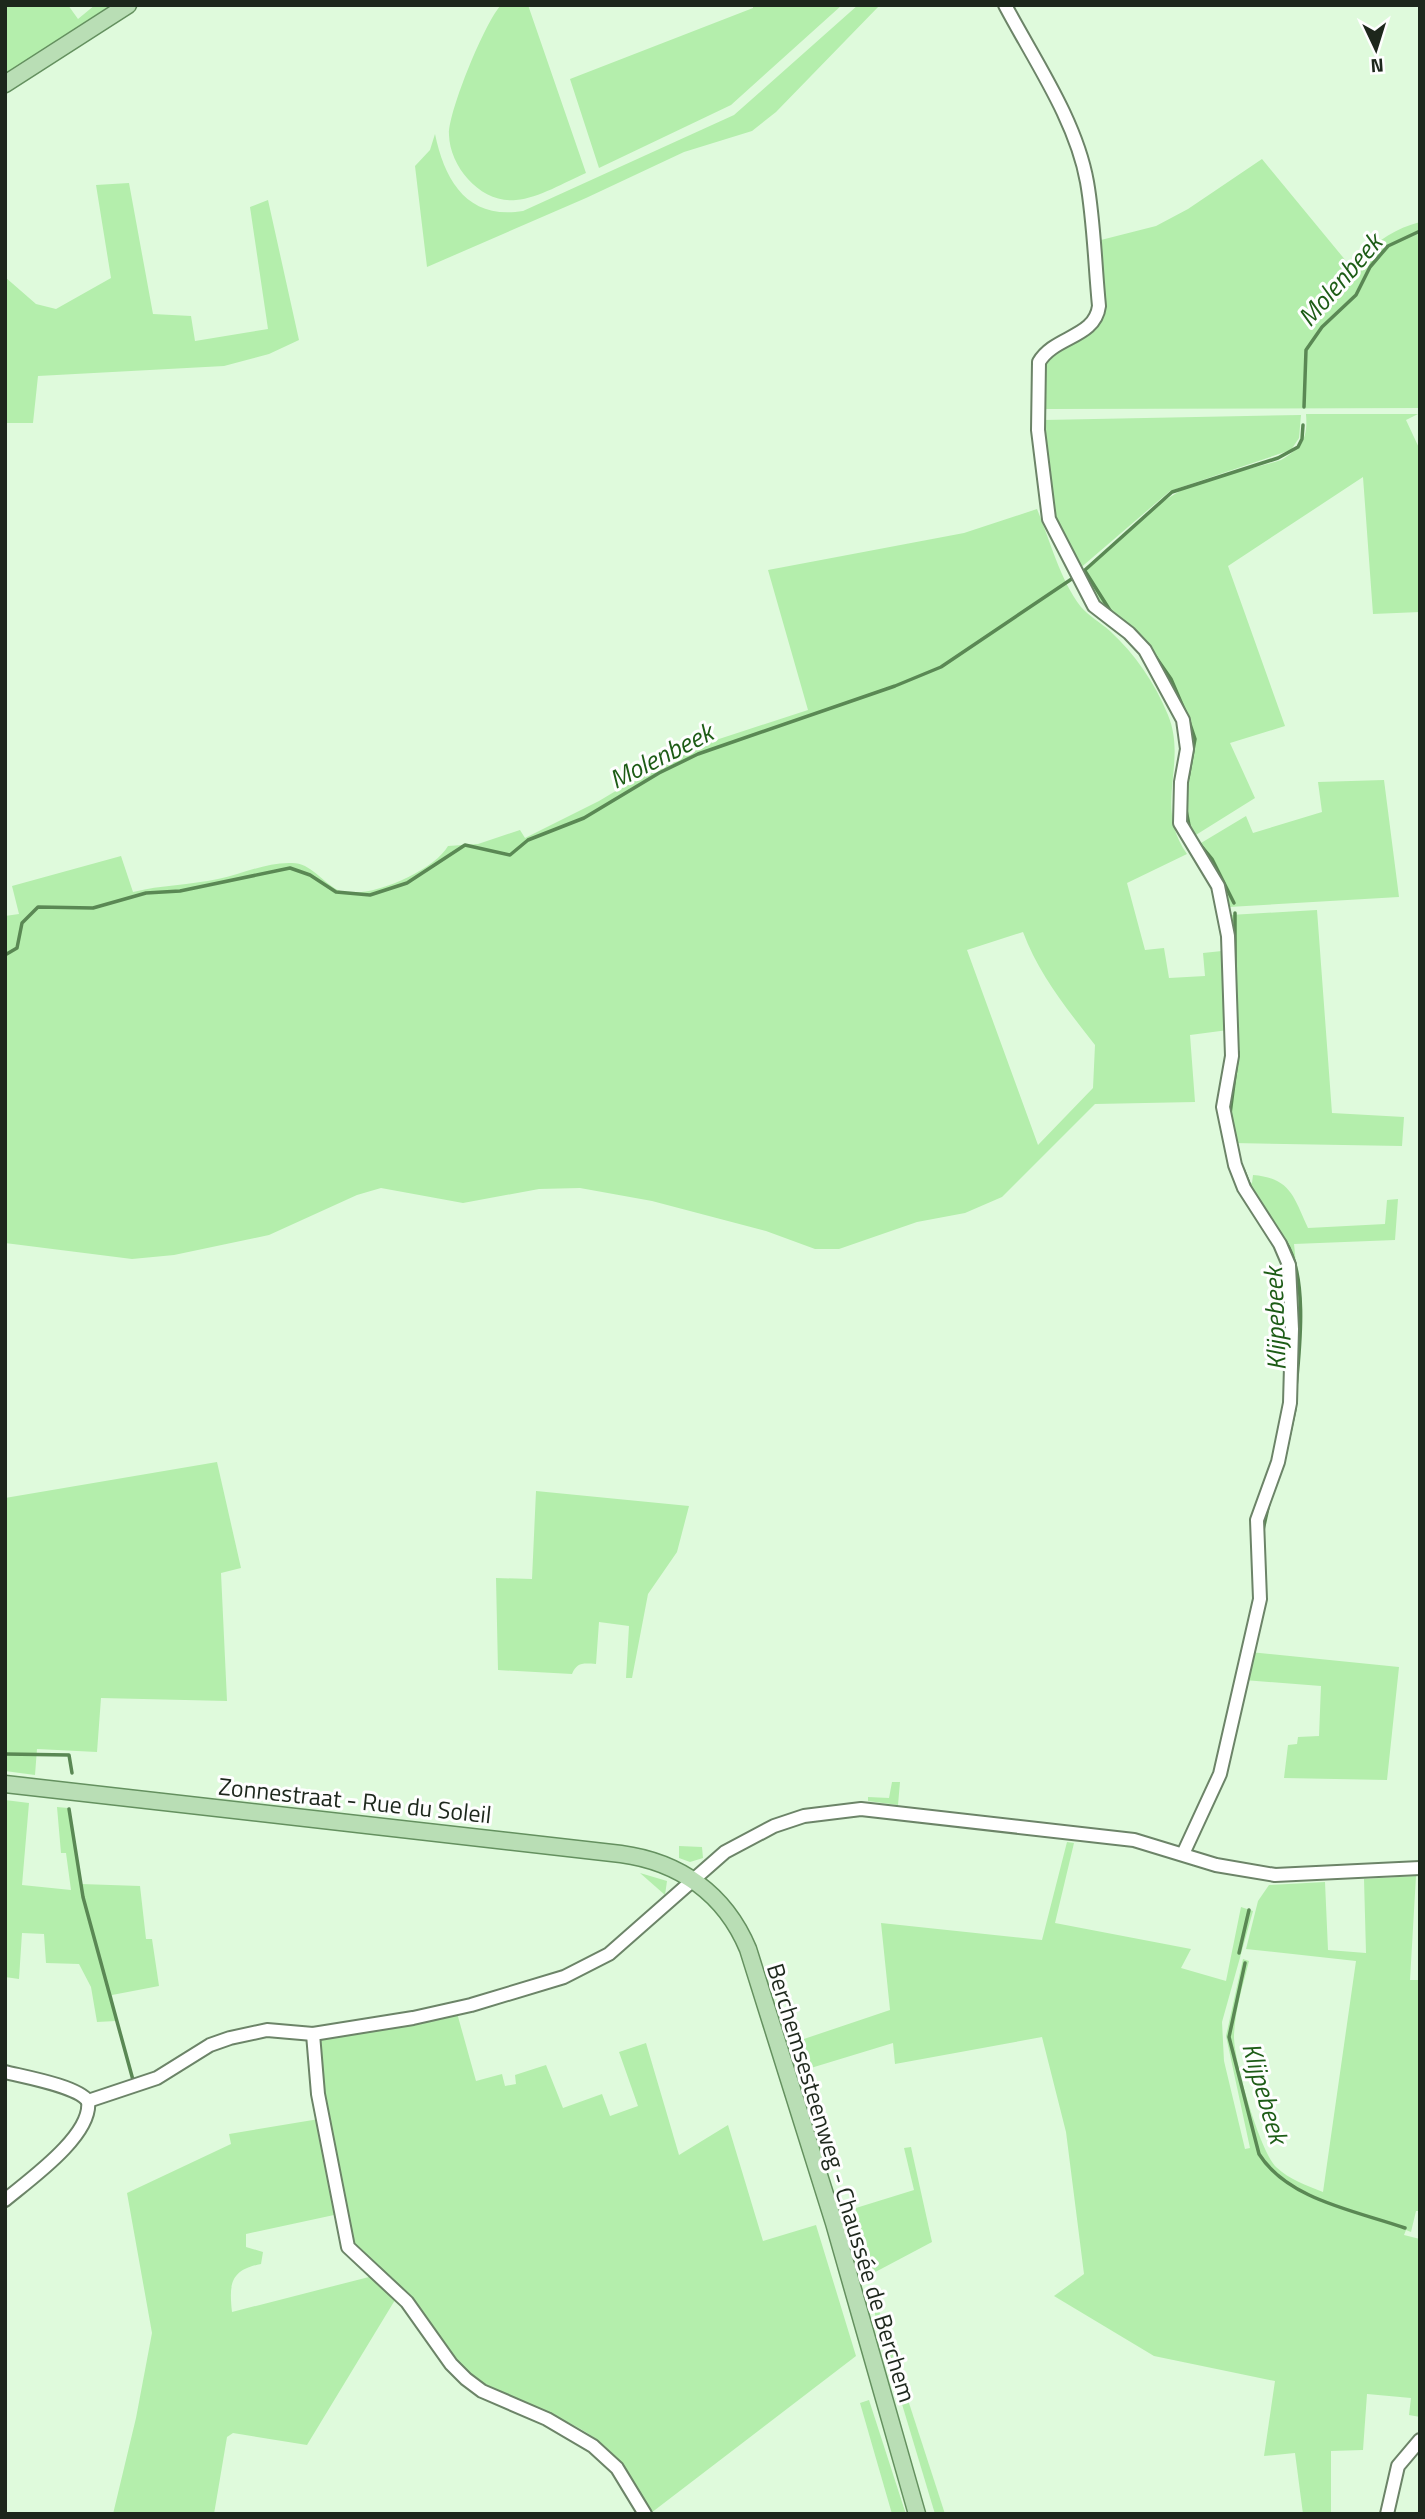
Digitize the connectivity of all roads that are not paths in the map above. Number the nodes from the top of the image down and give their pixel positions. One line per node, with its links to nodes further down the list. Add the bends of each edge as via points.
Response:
1 (128, 5): 3 (main road)
2 (1005, 5): 5 (street, via 1059,107 1087,181 1099,306 1090,327 1048,349 1036,372 1045,506 1077,576 1099,611 1144,650 1183,720 1187,749 1180,823 1218,886 1228,936 1232,1056 1223,1107 1239,1176 1280,1244 1290,1278 1290,1403 1278,1462 1257,1520 1260,1599 1220,1774)
3 (5, 84)
4 (5, 1784): 7 (main road, Zonnestraat - Rue du Soleil, via 621,1854 662,1864)
5 (1183, 1854): 6 (street, via 1275,1875); 7 (street, via 1134,1840 847,1810 804,1816 767,1829 725,1852)
6 (1420, 1868)
7 (696, 1880): 8 (street, via 608,1954 564,1977 441,2012); 14 (main road, Berchemsesteenweg - Chaussée de Berchem, via 732,1917 748,1950 834,2223)
8 (313, 2034): 10 (street, via 267,2030 230,2038 157,2078); 13 (street, via 314,2068 348,2247 407,2302 466,2379 593,2446 617,2468)
9 (5, 2072): 10 (street, via 69,2090)
10 (88, 2101): 11 (street, via 88,2115 68,2144)
11 (5, 2200)
12 (1420, 2440): 15 (street, via 1398,2466)
13 (645, 2514)
14 (916, 2514)
15 (1387, 2514)

